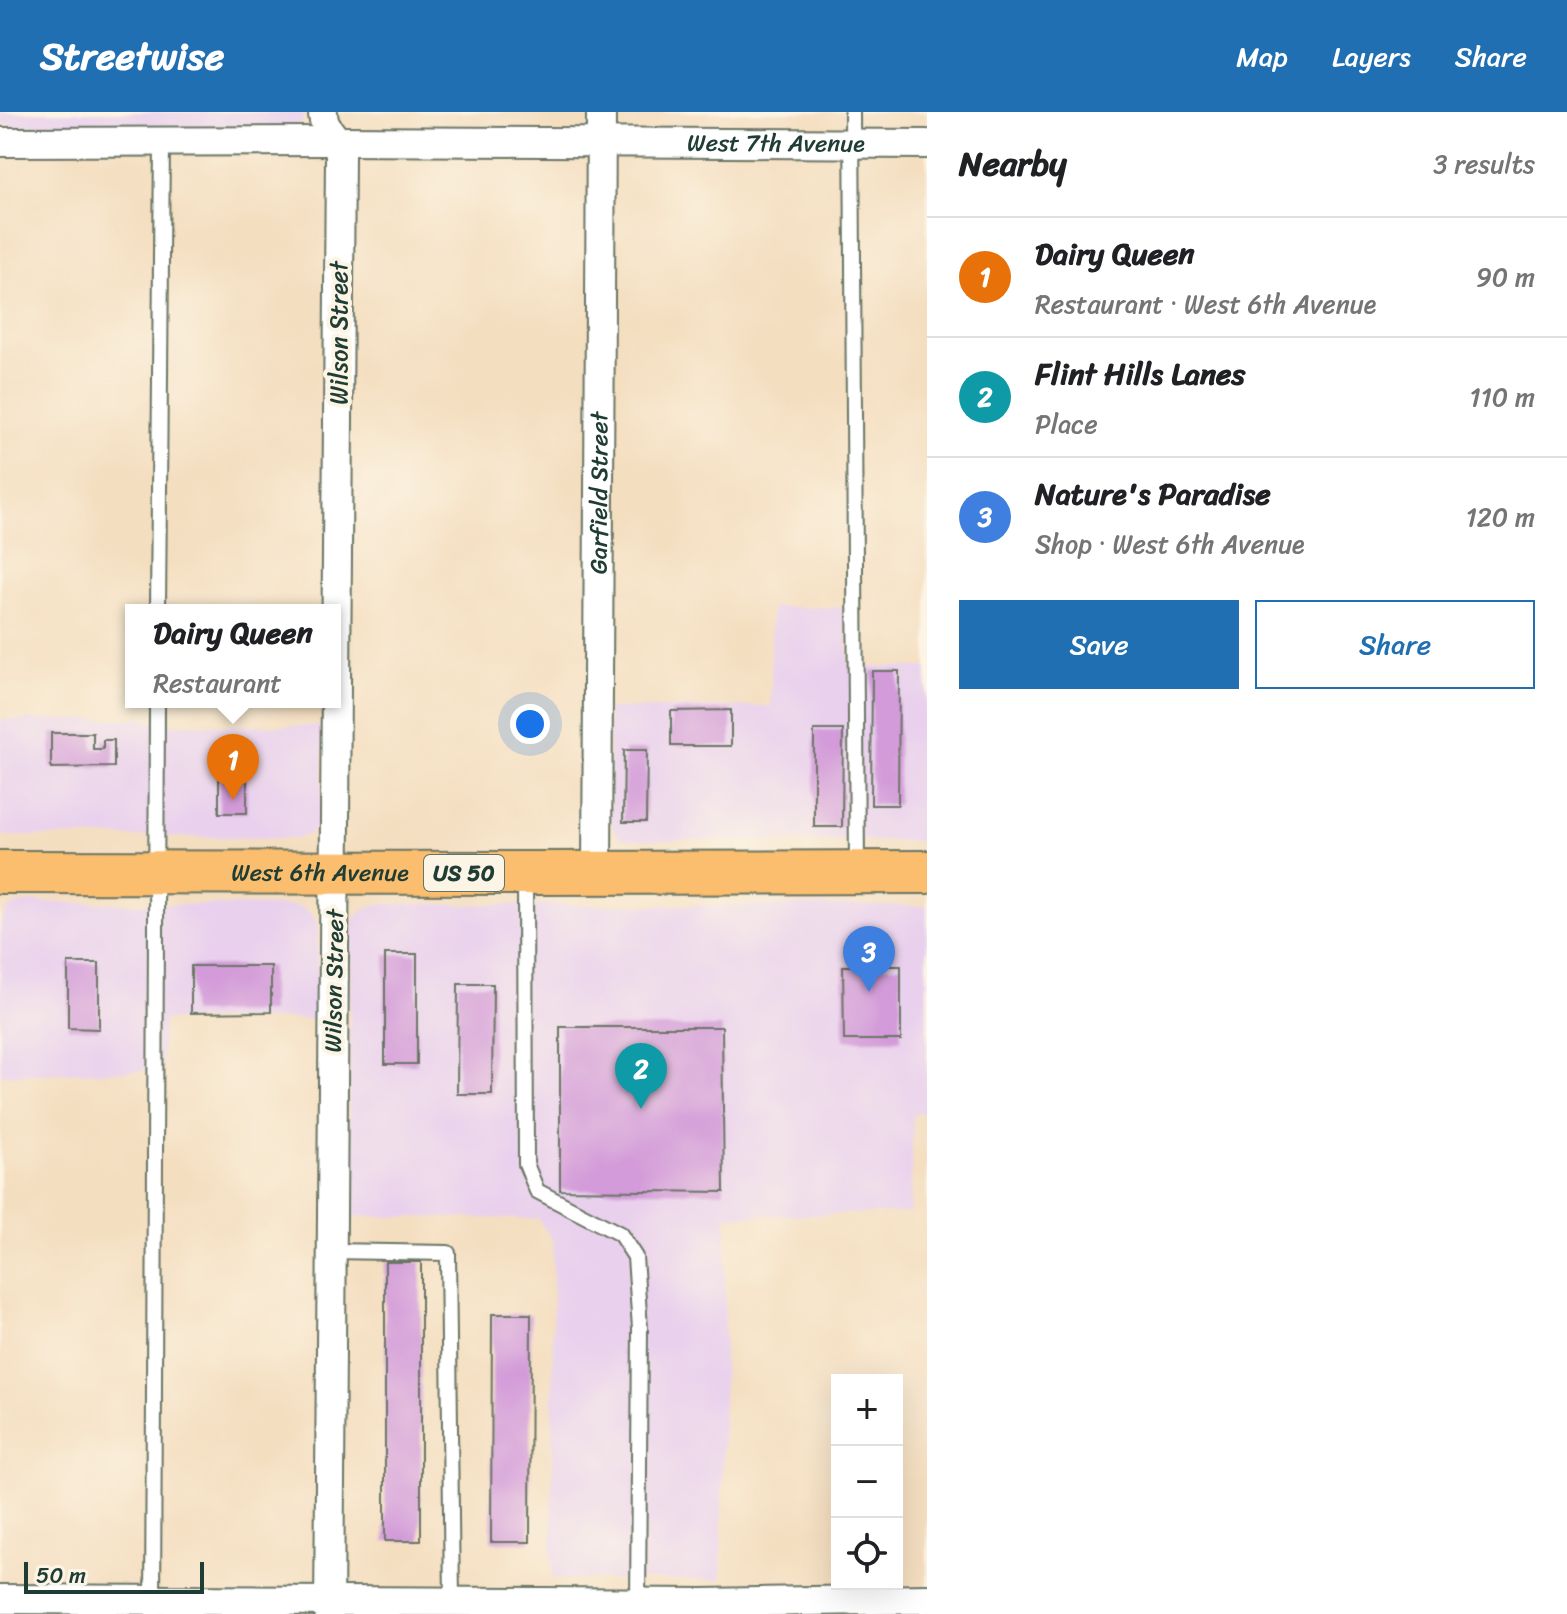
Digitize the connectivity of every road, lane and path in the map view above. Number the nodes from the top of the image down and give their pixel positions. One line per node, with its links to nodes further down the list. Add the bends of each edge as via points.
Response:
1 (323, 112): 4 (street, Wilson Street)
2 (601, 112): 7 (street, Garfield Street)
3 (852, 112): 8 (lane)
4 (337, 141): 6 (street, West 7th Avenue); 7 (street, West 7th Avenue); 11 (street, Wilson Street)
5 (0, 142): 6 (street, West 7th Avenue)
6 (162, 142): 10 (lane)
7 (600, 143): 8 (street, West 7th Avenue); 20 (street, Garfield Street)
8 (852, 143): 9 (street, West 7th Avenue); 17 (lane)
9 (927, 144)
10 (158, 604)
11 (337, 604)
12 (157, 708): 15 (lane)
13 (336, 708): 16 (street, Wilson Street)
14 (0, 872): 15 (main road, West 6th Avenue / US 50)
15 (155, 872): 16 (main road, West 6th Avenue / US 50); 26 (lane)
16 (335, 872): 19 (main road, West 6th Avenue / US 50); 21 (street, Wilson Street)
17 (857, 872): 18 (main road, West 6th Avenue / US 50); 20 (main road, West 6th Avenue / US 50)
18 (927, 872)
19 (525, 873): 20 (main road, West 6th Avenue / US 50); 25 (lane, via 526,1164 537,1191 620,1234 635,1257 640,1328)
20 (597, 873)
21 (331, 1251): 24 (lane, via 448,1253); 27 (street, Wilson Street)
22 (0, 1599): 26 (street)
23 (927, 1599): 28 (street)
24 (452, 1602): 25 (street); 27 (street)
25 (638, 1603): 28 (street)
26 (153, 1607): 27 (street)
27 (329, 1608)
28 (703, 1608)

